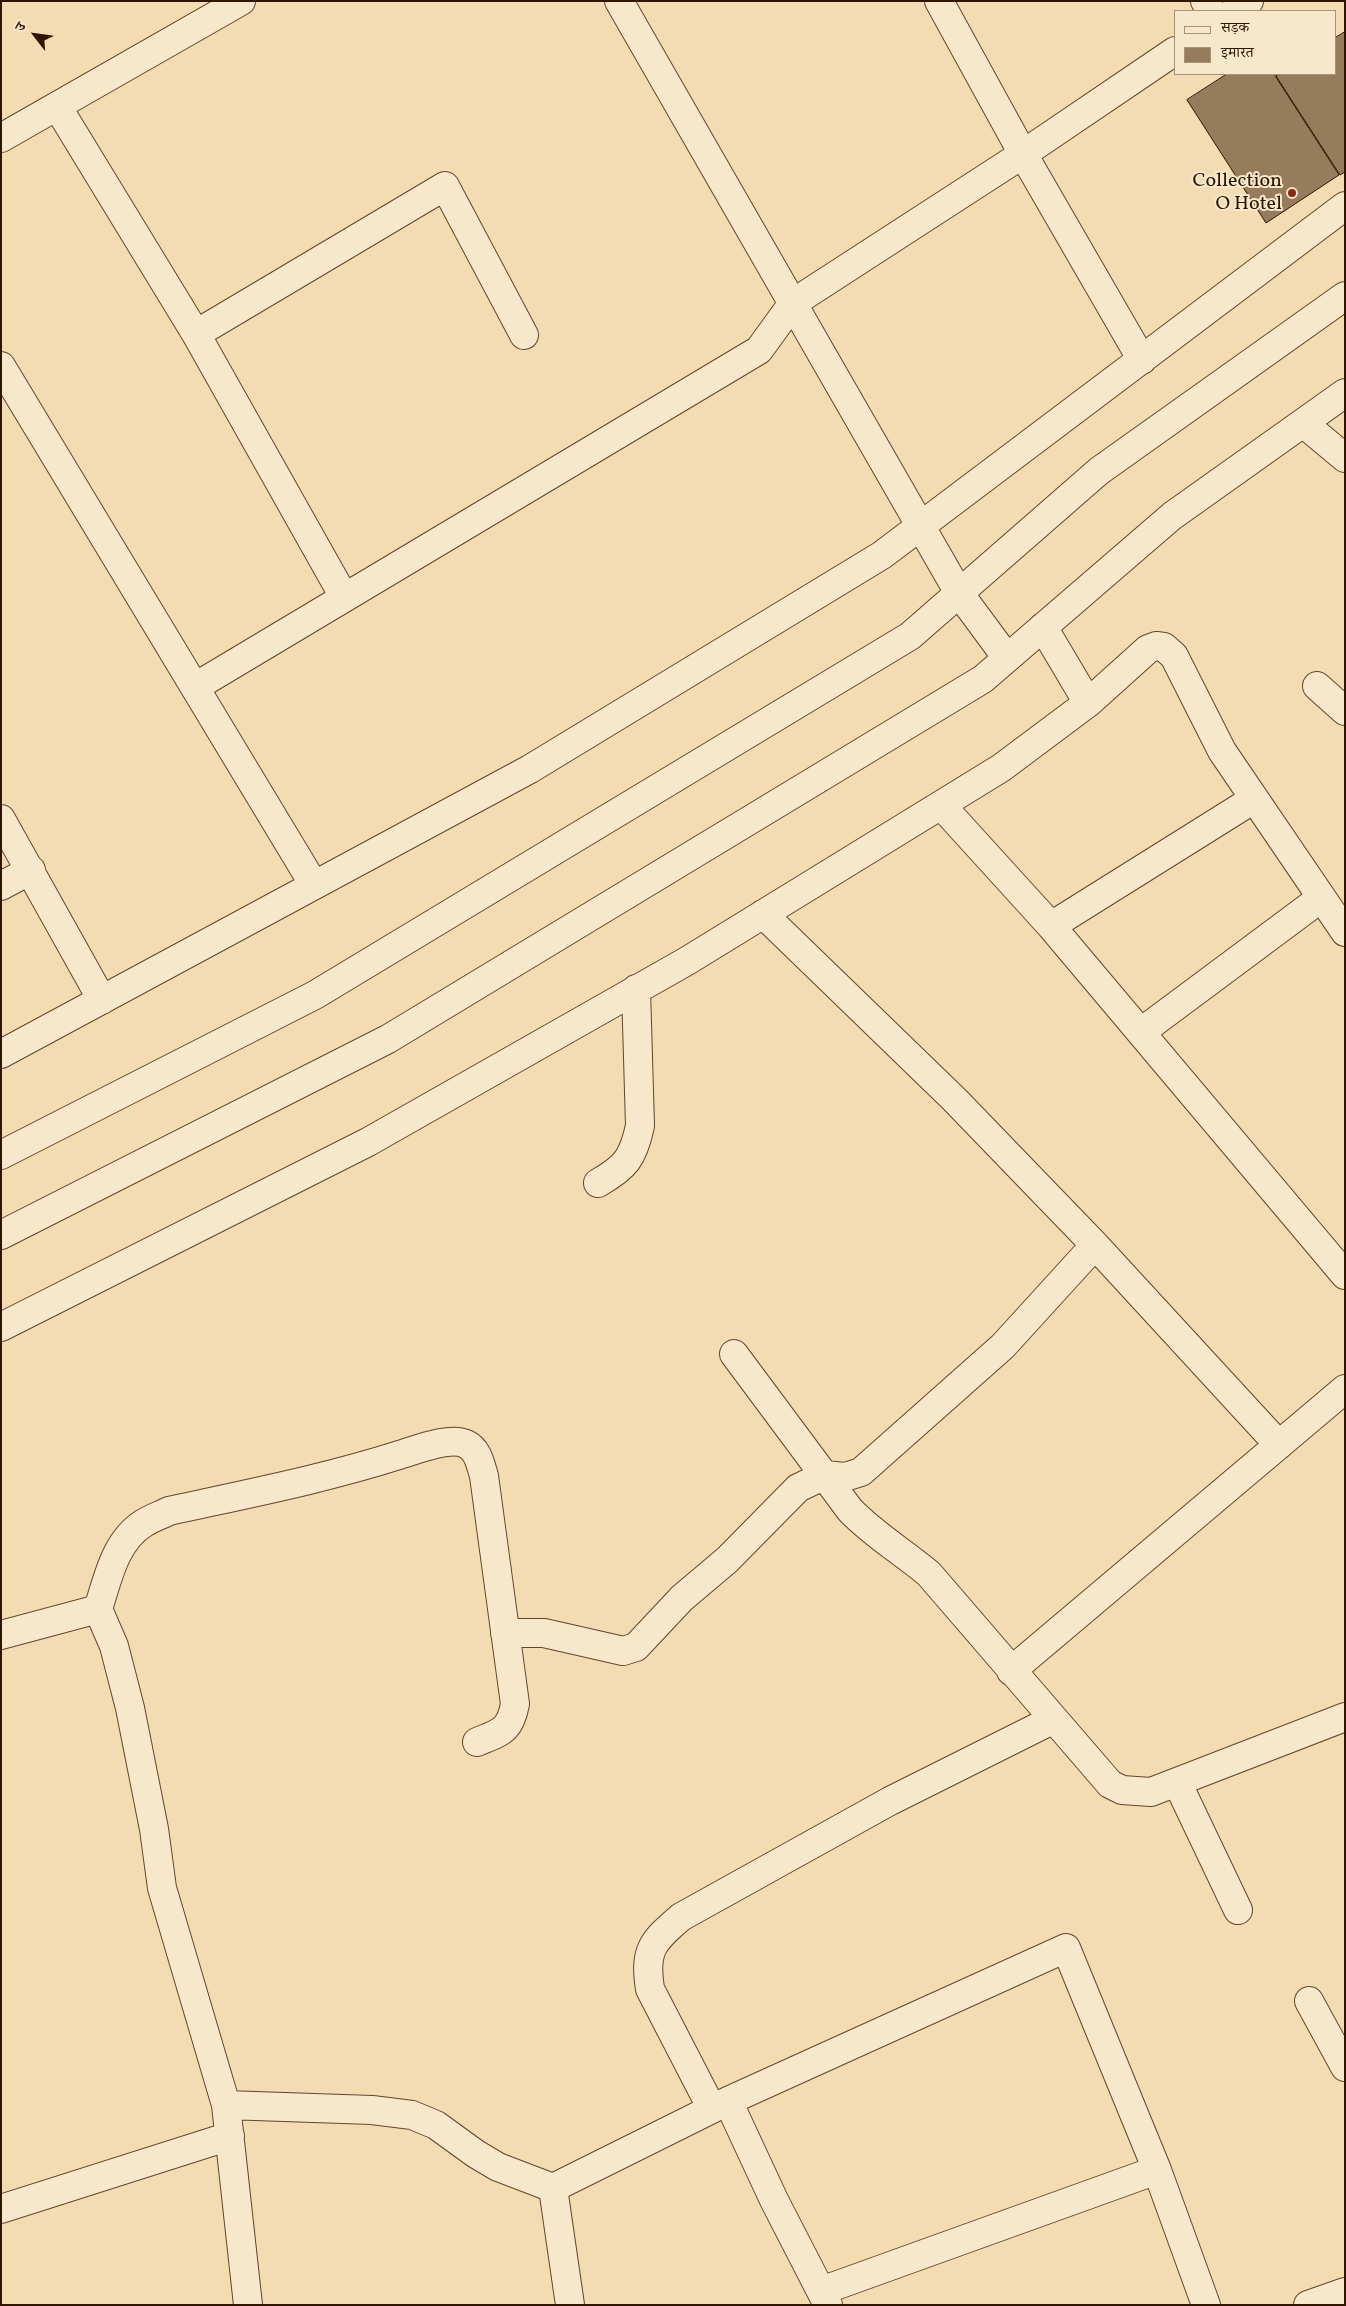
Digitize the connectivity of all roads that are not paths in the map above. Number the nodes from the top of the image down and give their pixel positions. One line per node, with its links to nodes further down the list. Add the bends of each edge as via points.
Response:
1 (241, 1): 7 (street)
2 (619, 1): 12 (street)
3 (939, 1): 9 (street)
4 (1249, 1): 5 (street)
5 (1236, 10)
6 (1174, 52): 9 (street)
7 (57, 106): 8 (street); 13 (street)
8 (1, 138)
9 (1023, 154): 12 (street); 15 (street)
10 (1345, 206): 15 (street)
11 (1345, 296): 21 (street, via 1099,471)
12 (793, 303): 20 (street); 22 (street, via 759,350)
13 (196, 334): 14 (street, via 445,186); 22 (street)
14 (524, 335)
15 (1142, 360): 20 (street)
16 (1, 366): 26 (street)
17 (1345, 392): 18 (street)
18 (1302, 423): 19 (street); 23 (street, via 1172,516)
19 (1345, 458)
20 (921, 526): 21 (street); 33 (street, via 882,555 530,768)
21 (959, 593): 24 (street); 43 (street, via 910,636 315,995)
22 (344, 597): 26 (street)
23 (1043, 627): 24 (street); 27 (street)
24 (1007, 658): 45 (street, via 983,679 388,1039)
25 (1317, 686): 28 (street)
26 (194, 687): 33 (street)
27 (1088, 703): 29 (street, via 1148,649 1156,646 1169,650 1222,751); 30 (street, via 1001,768)
28 (1345, 711)
29 (1254, 799): 35 (street); 37 (street)
30 (941, 805): 36 (street); 37 (street)
31 (1, 819): 32 (street)
32 (31, 870): 34 (street); 40 (street)
33 (314, 885): 40 (street)
34 (1, 886)
35 (1321, 898): 38 (street); 41 (street)
36 (764, 914): 39 (street); 46 (street, via 955,1100)
37 (1051, 926): 41 (street)
38 (1345, 932)
39 (636, 990): 44 (street, via 640,1126 629,1160); 48 (street, via 368,1142)
40 (102, 1000): 42 (street)
41 (1141, 1032): 47 (street)
42 (1, 1054)
43 (1, 1155)
44 (598, 1183)
45 (1, 1235)
46 (1095, 1246): 51 (street); 52 (street, via 1003,1346 861,1472 845,1477)
47 (1345, 1275)
48 (1, 1327)
49 (734, 1354): 52 (street)
50 (1345, 1389): 51 (street)
51 (1279, 1445): 56 (street)
52 (825, 1475): 54 (street, via 798,1488 727,1560 682,1598 636,1647 623,1651 544,1633); 56 (street, via 867,1528 929,1574)
53 (98, 1609): 54 (street, via 116,1555 128,1537 143,1524 169,1511 365,1466 451,1441 465,1444 477,1453 484,1476); 55 (street); 64 (street, via 114,1646 130,1708 162,1888)
54 (505, 1633): 59 (street, via 515,1704 512,1719 506,1730)
55 (1, 1635)
56 (1011, 1671): 58 (street)
57 (1345, 1717): 60 (street)
58 (1052, 1720): 60 (street, via 1110,1784 1122,1790 1151,1792); 65 (street, via 890,1801 681,1917 662,1934 652,1946 646,1968 650,1989)
59 (477, 1742)
60 (1178, 1782): 61 (street)
61 (1238, 1910)
62 (1309, 2000): 63 (street)
63 (1345, 2067)
64 (226, 2105): 66 (street); 68 (street, via 372,2110 412,2115 436,2125 498,2167)
65 (720, 2105): 67 (street, via 1066,1948); 68 (street); 71 (street)
66 (230, 2136): 69 (street); 72 (street)
67 (1157, 2170): 71 (street); 74 (street)
68 (553, 2188): 73 (street)
69 (1, 2209)
70 (1345, 2292): 75 (street)
71 (824, 2298)
72 (248, 2305)
73 (570, 2305)
74 (1206, 2305)
75 (1308, 2305)

